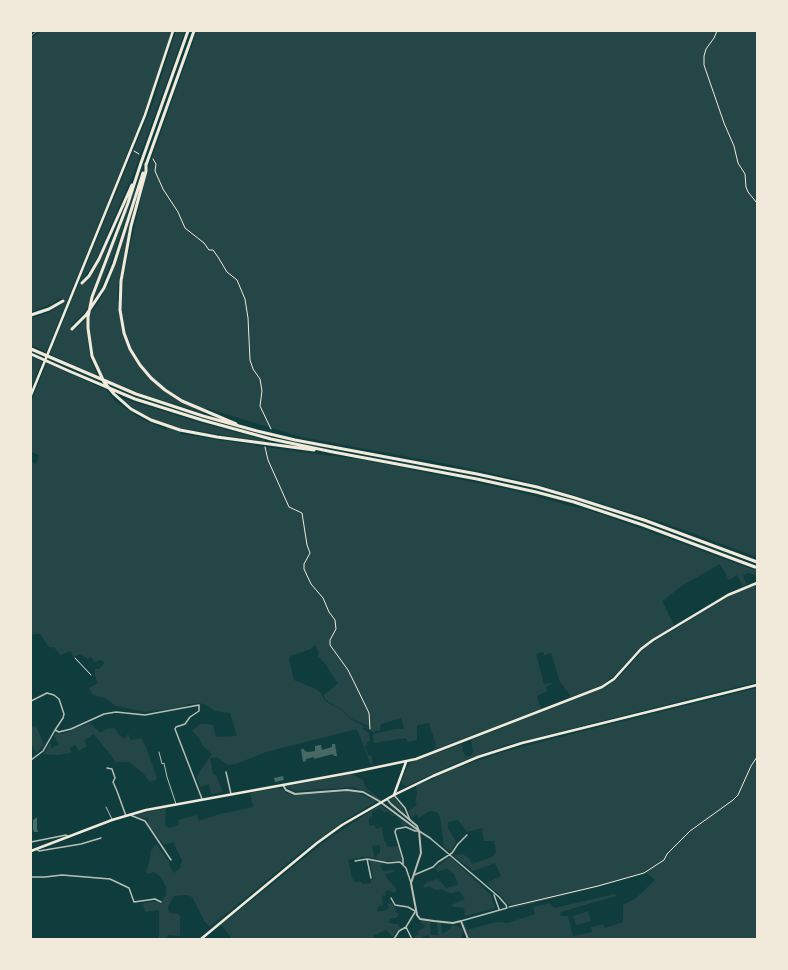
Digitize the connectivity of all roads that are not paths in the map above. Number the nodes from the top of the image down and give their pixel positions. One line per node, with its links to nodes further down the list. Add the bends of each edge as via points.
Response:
1 (174, 31): 12 (main road, via 145,116)
2 (188, 31): 5 (highway)
3 (194, 31): 4 (highway)
4 (146, 164): 9 (highway, via 106,282 98,298); 13 (highway, via 121,281 120,310 124,333 140,365 165,390 182,401)
5 (139, 168): 6 (highway, via 104,249); 14 (highway, via 92,297 88,318 96,368 104,382 125,405 151,420 180,430)
6 (82, 283)
7 (63, 300): 8 (highway, via 49,310)
8 (31, 315)
9 (72, 328)
10 (31, 349): 13 (highway, via 136,394)
11 (31, 354): 14 (highway, via 141,401 271,439)
12 (31, 395)
13 (241, 427): 15 (highway, via 295,440 537,487 644,520)
14 (333, 452): 16 (highway, via 477,479 558,498 643,524)
15 (757, 562)
16 (755, 567)
17 (757, 583): 23 (main road, via 728,595 653,640 641,649 614,679 602,687)
18 (757, 685): 28 (main road, via 498,750 455,766)
19 (31, 701): 20 (street, via 45,694 54,695 60,702 64,714)
20 (55, 730): 22 (street, via 43,751); 30 (street, via 58,732 71,729 97,716 116,712 145,715 196,705 200,707 199,711 175,729)
21 (159, 752): 31 (lane)
22 (31, 760)
23 (406, 762): 26 (main road); 28 (main road)
24 (107, 768): 33 (street, via 112,769 113,782)
25 (226, 772): 27 (street)
26 (282, 785): 27 (main road); 36 (street, via 295,794 353,790 366,793)
27 (231, 794): 30 (main road)
28 (394, 794): 29 (main road); 35 (street)
29 (387, 799): 35 (street); 63 (main road, via 317,843)
30 (202, 800): 31 (main road)
31 (176, 804): 33 (main road)
32 (106, 807): 34 (lane)
33 (127, 815): 34 (main road); 45 (street, via 145,822)
34 (112, 820): 38 (main road)
35 (412, 822): 36 (street)
36 (419, 831): 43 (street); 47 (street, via 406,827 396,829); 48 (street, via 420,854)
37 (467, 835): 43 (street)
38 (69, 837): 40 (street, via 66,835); 41 (main road)
39 (101, 838): 41 (street, via 81,844 39,851)
40 (31, 842)
41 (36, 849): 42 (main road)
42 (31, 851)
43 (450, 855): 48 (street, via 433,867); 52 (street)
44 (367, 859): 46 (street); 47 (street); 50 (street)
45 (171, 860)
46 (356, 861)
47 (403, 864): 51 (street)
48 (414, 875): 51 (street)
49 (31, 877): 56 (street, via 62,875 110,879 128,888 134,902 156,899)
50 (371, 878)
51 (411, 883): 58 (street)
52 (493, 894): 54 (street); 55 (street)
53 (391, 898): 58 (street, via 395,905 408,907)
54 (496, 899): 55 (street); 57 (street)
55 (500, 899): 57 (street, via 507,908)
56 (161, 902)
57 (499, 910): 61 (street)
58 (415, 912): 59 (street); 60 (street)
59 (413, 917): 60 (street); 62 (street)
60 (419, 918): 61 (street, via 449,923)
61 (461, 921): 66 (street)
62 (406, 927): 64 (street, via 399,931); 65 (street)
63 (201, 939)
64 (394, 939)
65 (412, 939)
66 (468, 939)

